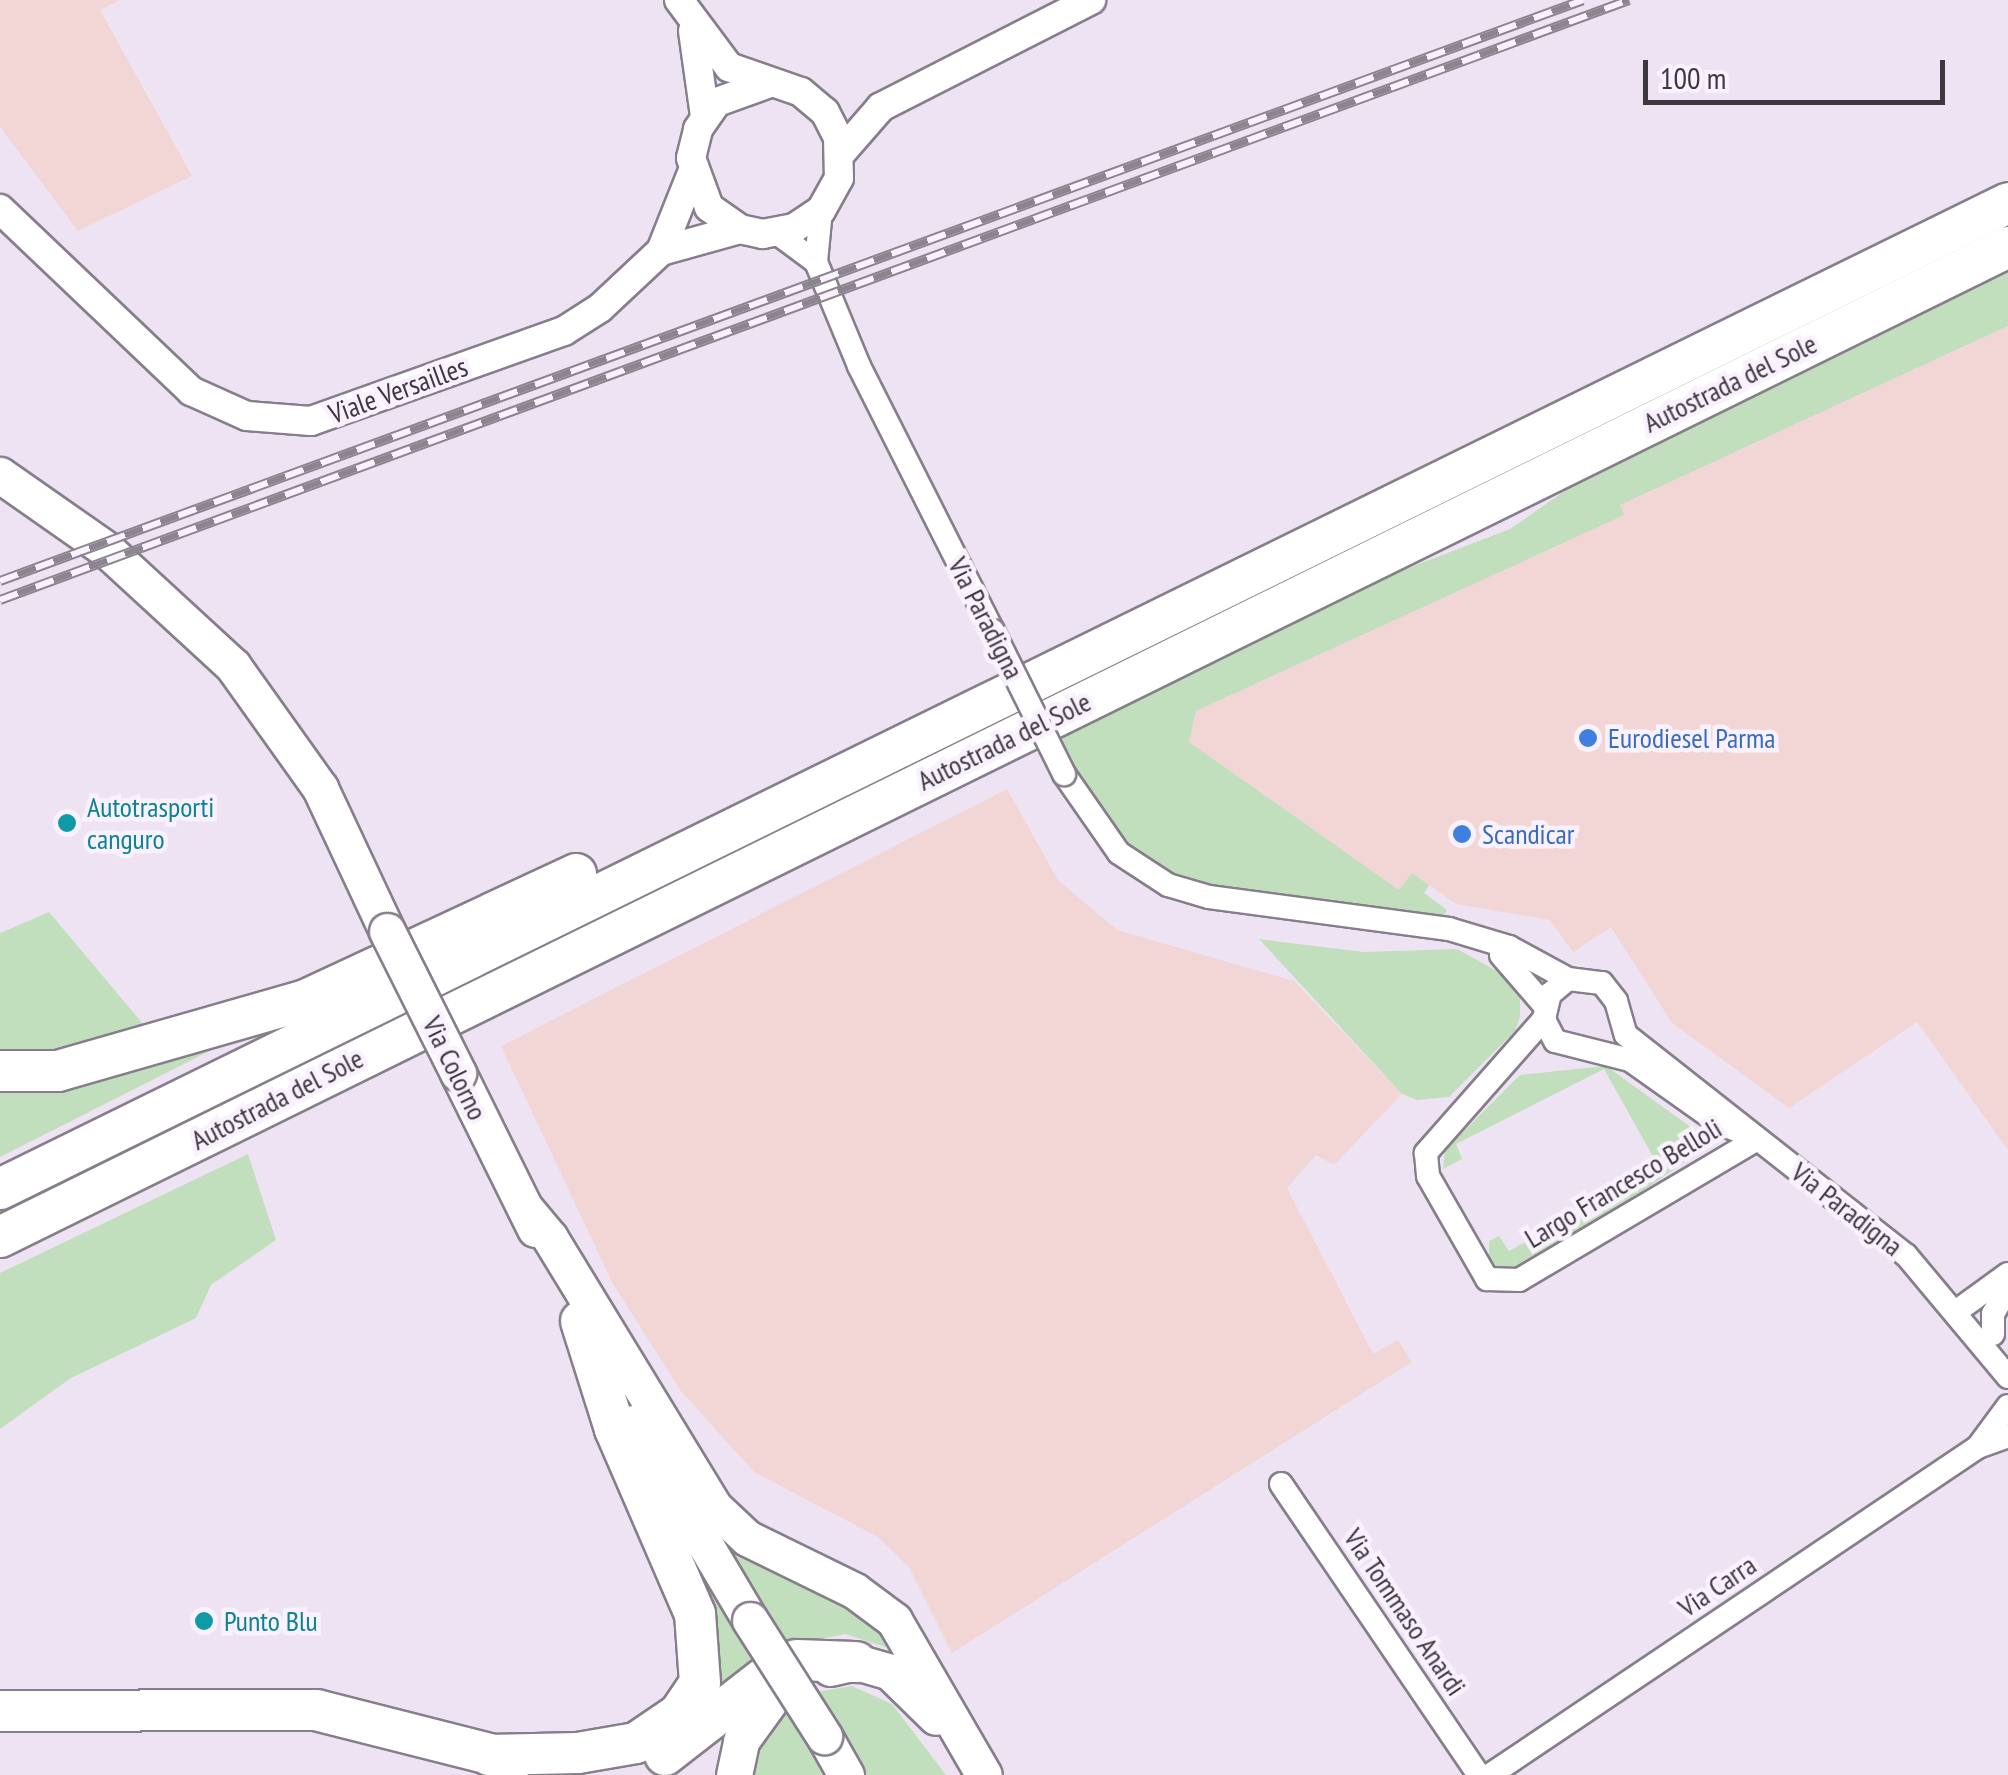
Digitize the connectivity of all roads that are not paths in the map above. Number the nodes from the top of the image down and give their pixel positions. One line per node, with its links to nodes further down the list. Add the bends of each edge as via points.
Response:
1 (1091, 0): 5 (street)
2 (686, 12): 3 (street, via 729,68); 6 (street)
3 (767, 84): 4 (street); 6 (street, via 732,92)
4 (815, 102): 5 (street, via 826,108); 7 (street, via 833,124)
5 (881, 107): 7 (street)
6 (705, 116): 8 (street, via 693,143)
7 (841, 152): 11 (street, Via Paradigna, via 839,178)
8 (692, 172): 12 (street, via 709,207); 14 (street, Viale Versailles)
9 (2008, 203): 17 (highway, Autostrada del Sole)
10 (0, 209): 14 (street, Viale Versailles, via 192,391 246,416 289,422 311,421 564,331 636,279)
11 (820, 210): 12 (street, via 794,228); 15 (street, Via Paradigna)
12 (752, 231): 14 (street, Viale Versailles); 15 (street, via 778,234)
13 (2008, 247): 27 (highway, Autostrada del Sole)
14 (661, 251)
15 (816, 262): 18 (street, Via Paradigna, bridge, via 860,366 1064,774 1119,853 1168,885 1209,897)
16 (0, 475): 26 (main road, Via Colorno, bridge, via 107,550 233,666 320,788)
17 (781, 803): 23 (highway, via 717,809 306,1000 58,1071); 25 (highway, Autostrada del Sole)
18 (1469, 934): 19 (street, Via Paradigna, via 1510,946); 20 (street, Via Paradigna, via 1521,973)
19 (1568, 979): 20 (street); 21 (street, Via Paradigna, via 1602,983)
20 (1544, 1012): 22 (street, Via Paradigna, via 1566,1048); 24 (street, Largo Francesco Belloli, via 1426,1153 1428,1176 1488,1279 1519,1280)
21 (1619, 1013): 22 (street, via 1612,1036); 24 (street, Via Paradigna, via 1626,1035)
22 (1591, 1051): 24 (street, Via Paradigna, via 1630,1060)
23 (0, 1070)
24 (1753, 1138): 32 (street, Via Paradigna, via 1877,1230)
25 (0, 1189)
26 (525, 1208): 33 (main road, Via Colorno); 48 (main road, via 550,1238 714,1507 747,1538 856,1591 894,1620)
27 (50, 1212): 28 (highway, Autostrada del Sole); 29 (highway)
28 (0, 1237)
29 (0, 1260)
30 (2008, 1274): 32 (street)
31 (2008, 1288): 34 (street, via 1994,1314)
32 (1960, 1309): 34 (street); 35 (street)
33 (581, 1321): 43 (highway, via 615,1430 695,1614 700,1683 678,1714 636,1743 578,1753); 44 (main road, Via Colorno, bridge, via 646,1448)
34 (2000, 1341)
35 (2008, 1377)
36 (2008, 1406): 38 (street, Via Carra)
37 (2008, 1436): 38 (street, Via Carra)
38 (1978, 1446): 50 (street, Via Carra)
39 (1281, 1484): 49 (street, Via Tommaso Anardi)
40 (856, 1662): 41 (highway); 48 (main road, via 906,1683)
41 (785, 1677): 46 (highway, via 665,1756); 47 (main road, via 746,1731)
42 (0, 1711): 43 (highway, via 295,1708 358,1718)
43 (489, 1755): 45 (highway)
44 (836, 1760)
45 (586, 1775)
46 (608, 1775)
47 (734, 1775)
48 (980, 1775)
49 (1479, 1775)
50 (1490, 1775)

